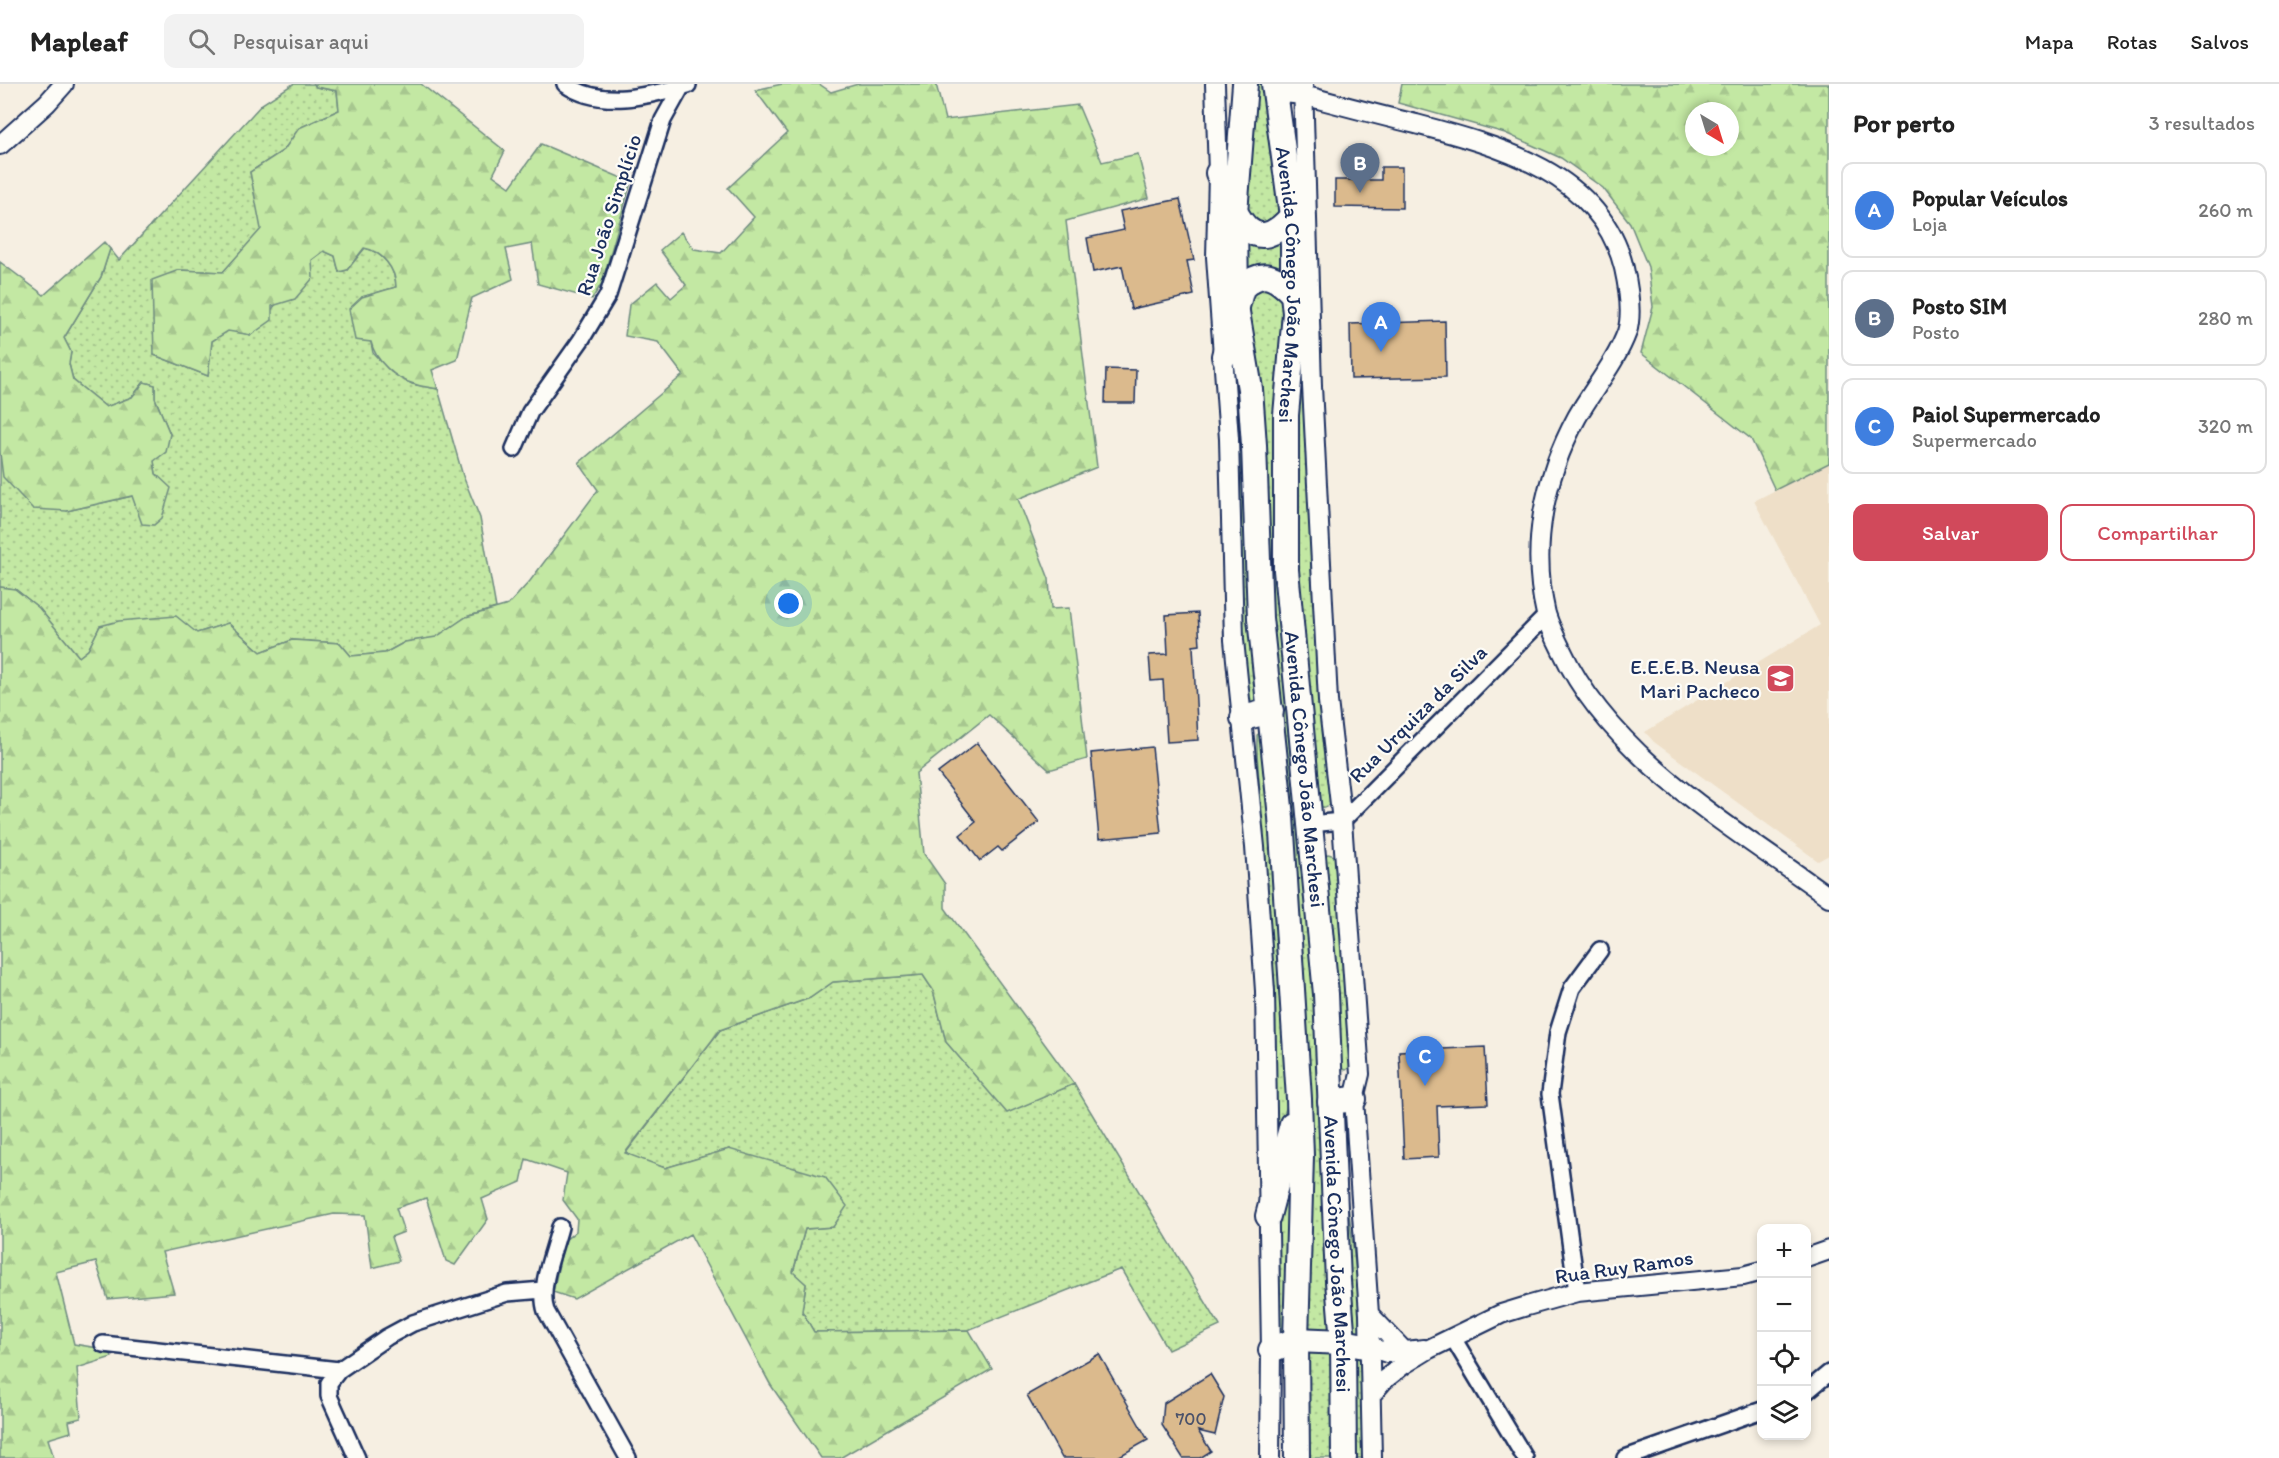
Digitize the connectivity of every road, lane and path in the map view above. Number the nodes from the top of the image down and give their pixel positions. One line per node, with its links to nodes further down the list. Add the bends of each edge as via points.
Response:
1 (64, 84): 8 (street)
2 (565, 84): 5 (street, via 587,95 607,98 633,98)
3 (1215, 84): 9 (street)
4 (1245, 84): 10 (main road, Avenida Cônego João Marchesi)
5 (685, 85): 15 (street, Rua João Simplício, via 663,120 608,295 530,412)
6 (1274, 88): 7 (street); 11 (main road, Avenida Cônego João Marchesi)
7 (1303, 89): 16 (street, via 1480,141 1531,162 1575,189 1602,217 1619,247 1629,304 1627,330 1562,447 1543,505 1540,574); 19 (street, Avenida Cônego João Marchesi, via 1316,493 1328,701)
8 (0, 145)
9 (1218, 173): 10 (main road); 14 (street, via 1216,257)
10 (1235, 213): 11 (main road, via 1243,225 1259,236 1281,229); 13 (main road, Avenida Cônego João Marchesi)
11 (1292, 216): 12 (main road, Avenida Cônego João Marchesi)
12 (1293, 294): 13 (main road, via 1280,280 1261,276 1242,288); 20 (main road, Avenida Cônego João Marchesi, via 1295,313 1286,415 1286,570)
13 (1236, 306): 14 (main road); 17 (main road, Avenida Cônego João Marchesi, via 1250,389 1260,618)
14 (1224, 356): 18 (street, via 1234,640)
15 (514, 449)
16 (1547, 615): 19 (street, Rua Urquiza da Silva); 21 (street, via 1579,683 1628,743 1685,793)
17 (1271, 711): 18 (main road); 23 (main road, Avenida Cônego João Marchesi)
18 (1243, 718): 26 (street, via 1263,936)
19 (1342, 821): 20 (street); 24 (street, Avenida Cônego João Marchesi, via 1360,1074)
20 (1310, 824): 25 (main road, Avenida Cônego João Marchesi, via 1326,994)
21 (1829, 897)
22 (1600, 950): 32 (street, via 1572,988 1558,1032 1550,1094)
23 (1299, 1099): 26 (main road); 35 (main road, Avenida Cônego João Marchesi)
24 (1354, 1099): 25 (main road); 33 (street, Avenida Cônego João Marchesi)
25 (1330, 1102): 36 (main road, Avenida Cônego João Marchesi)
26 (1269, 1216): 40 (street)
27 (560, 1227): 31 (street)
28 (1829, 1250): 29 (street)
29 (1811, 1256)
30 (1757, 1272): 32 (street, Rua Ruy Ramos)
31 (543, 1290): 42 (street, via 507,1293 413,1323); 49 (street, via 546,1311)
32 (1577, 1292): 34 (street, Rua Ruy Ramos, via 1502,1314)
33 (1369, 1314): 38 (street, Avenida Cônego João Marchesi); 41 (street)
34 (1453, 1338): 39 (street, Rua Ruy Ramos); 53 (street)
35 (1296, 1340): 36 (main road); 40 (main road); 50 (main road, Avenida Cônego João Marchesi)
36 (1343, 1342): 38 (main road); 51 (main road, Avenida Cônego João Marchesi)
37 (103, 1344): 42 (street)
38 (1370, 1347): 41 (street, Rua Ruy Ramos, via 1387,1353); 45 (street, Avenida Cônego João Marchesi)
39 (1429, 1349): 41 (street, Rua Ruy Ramos); 45 (street, Rua Ruy Ramos, via 1396,1370)
40 (1271, 1350): 47 (street)
41 (1405, 1352)
42 (339, 1370): 48 (street, via 329,1383 329,1396)
43 (1829, 1373): 44 (street)
44 (1811, 1388)
45 (1371, 1395): 52 (street, Avenida Cônego João Marchesi)
46 (1757, 1411): 54 (street)
47 (1267, 1456)
48 (357, 1458)
49 (628, 1458)
50 (1297, 1458)
51 (1344, 1458)
52 (1372, 1458)
53 (1525, 1458)
54 (1625, 1458)

